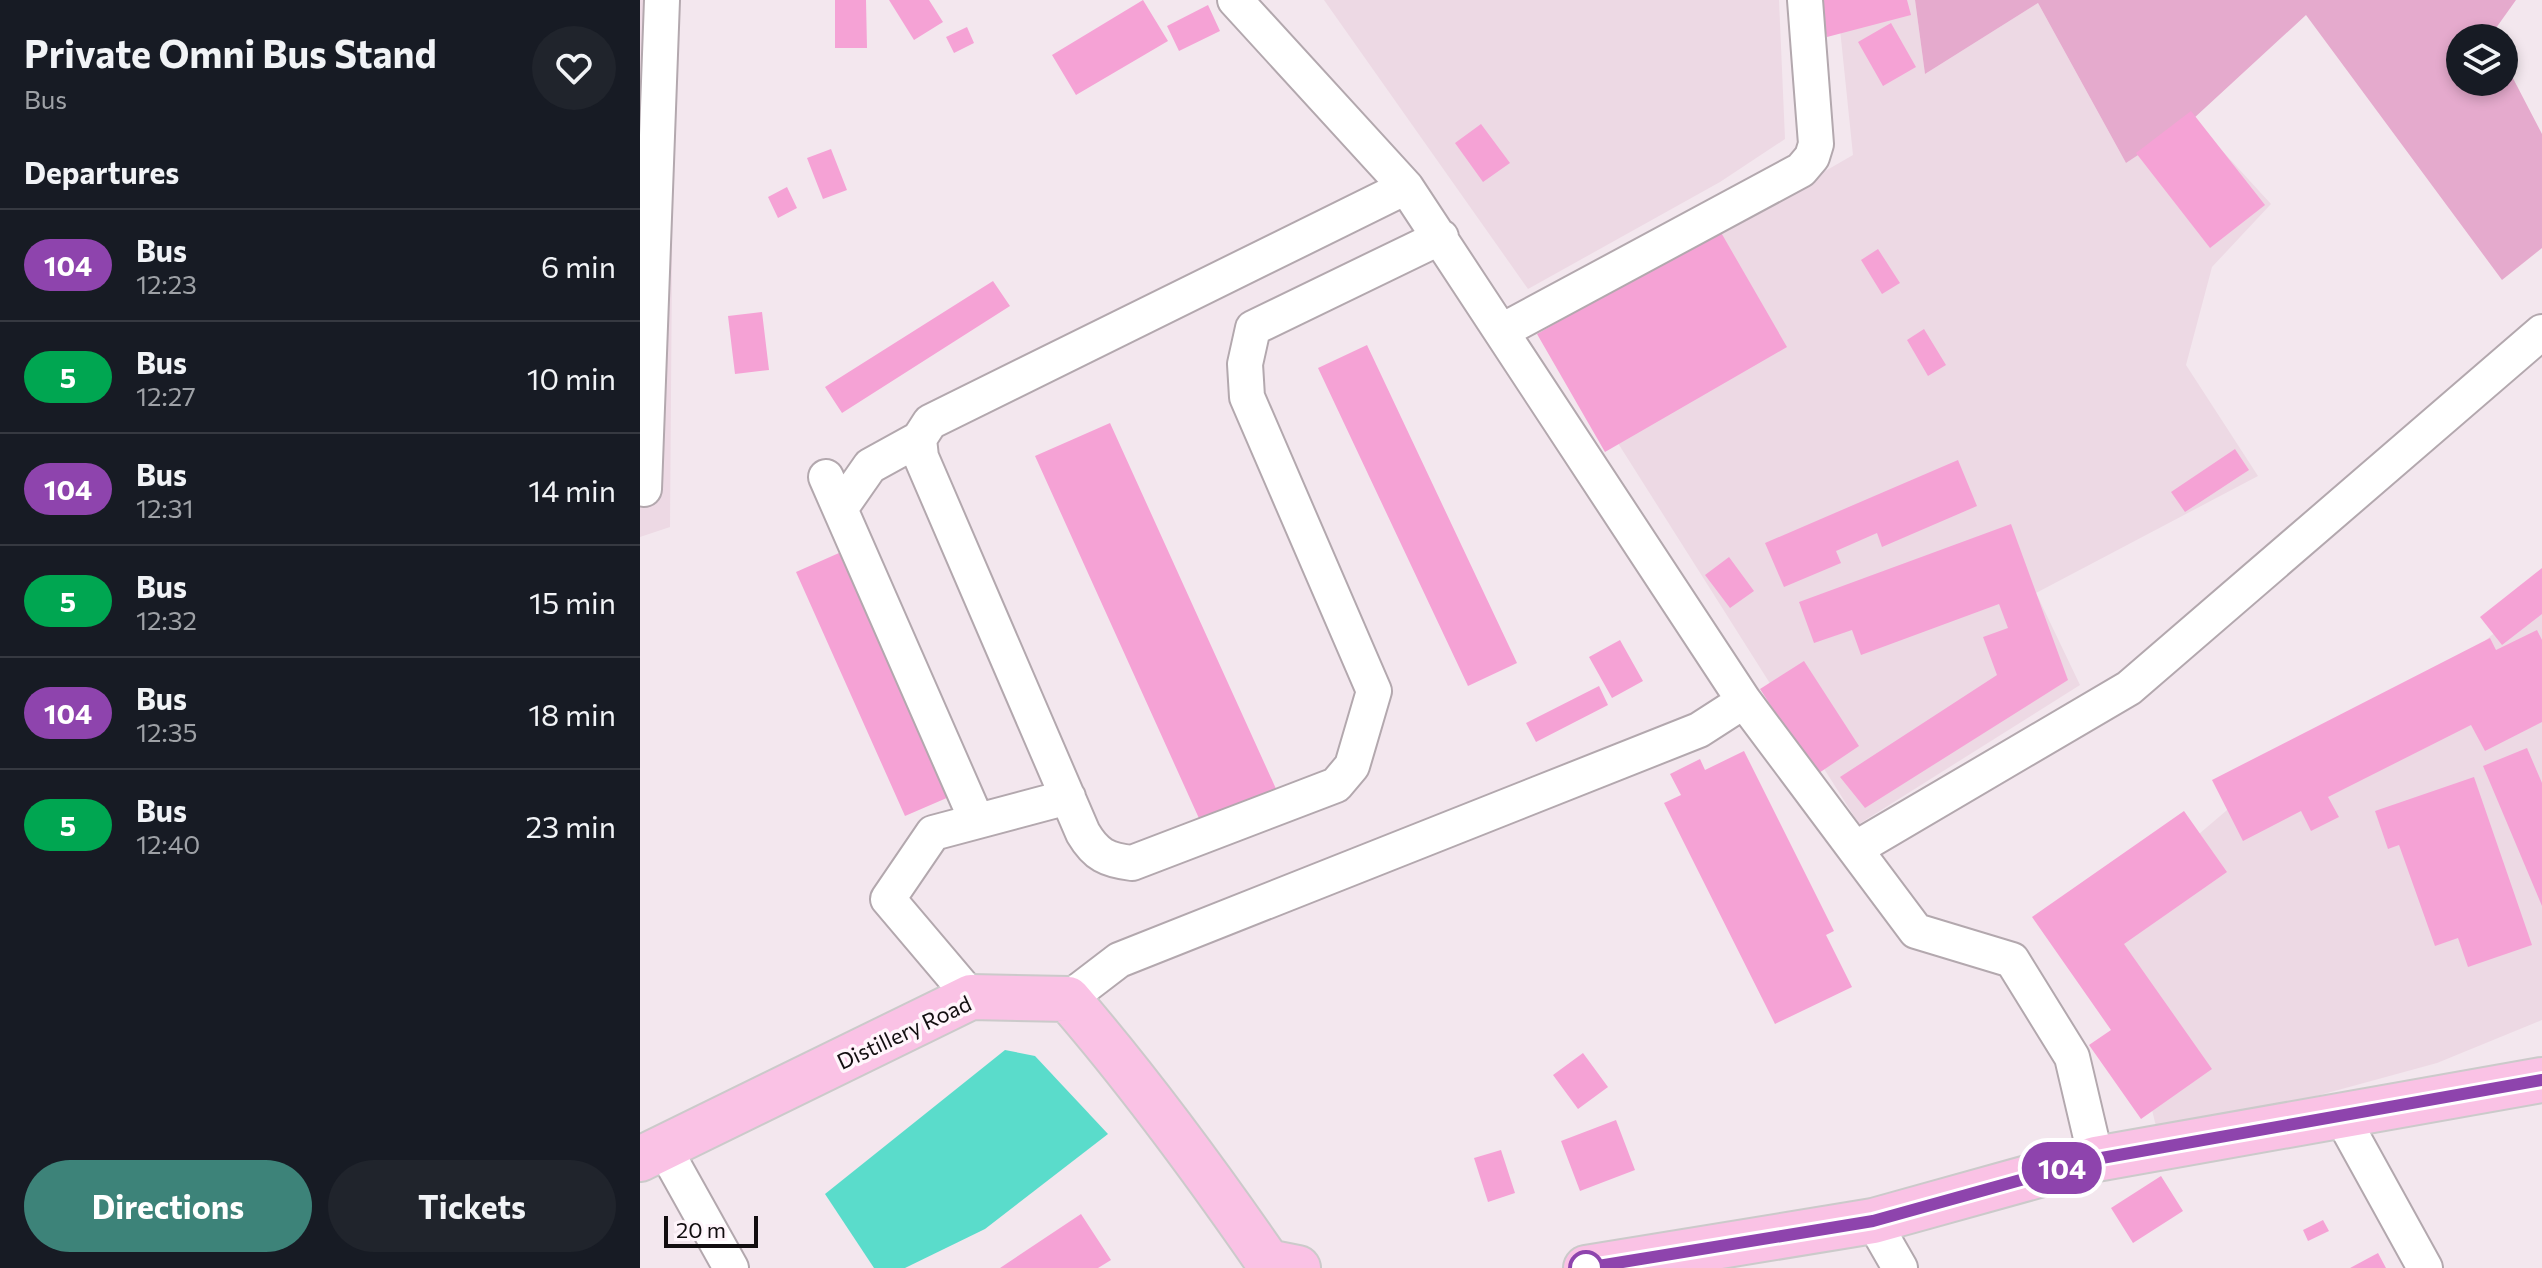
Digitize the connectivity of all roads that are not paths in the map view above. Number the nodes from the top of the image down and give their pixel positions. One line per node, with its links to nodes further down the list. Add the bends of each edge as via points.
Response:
1 (662, 0): 6 (street)
2 (1235, 0): 4 (street)
3 (1805, 0): 7 (street, via 1816,144 1801,170)
4 (1406, 187): 5 (street); 9 (street, via 930,422)
5 (1441, 237): 7 (street); 14 (street, via 1253,328 1245,364 1247,397 1374,691 1352,766 1336,785 1132,863 1108,860 1093,849)
6 (646, 320): 11 (street)
7 (1502, 331): 13 (street)
8 (2542, 332): 16 (street, via 2129,688)
9 (919, 439): 12 (street, via 870,466); 14 (street, via 921,457)
10 (826, 477): 12 (street)
11 (644, 489)
12 (840, 509): 15 (street)
13 (1744, 701): 16 (street); 18 (street, via 1699,730 1119,960)
14 (1068, 797): 15 (street)
15 (976, 819): 17 (street, via 933,833 888,899)
16 (1855, 849): 22 (street, via 1916,931 2012,960 2072,1057)
17 (971, 997): 18 (main road, Distillery Road); 21 (main road, Distillery Road)
18 (1068, 999): 25 (main road, via 1179,1136 1268,1262)
19 (2542, 1080): 20 (main road)
20 (2340, 1114): 22 (main road); 28 (street)
21 (652, 1153): 24 (street)
22 (2096, 1159): 23 (main road)
23 (1873, 1221): 26 (main road); 27 (street)
24 (731, 1268)
25 (1298, 1268)
26 (1586, 1268)
27 (1900, 1268)
28 (2425, 1268)

